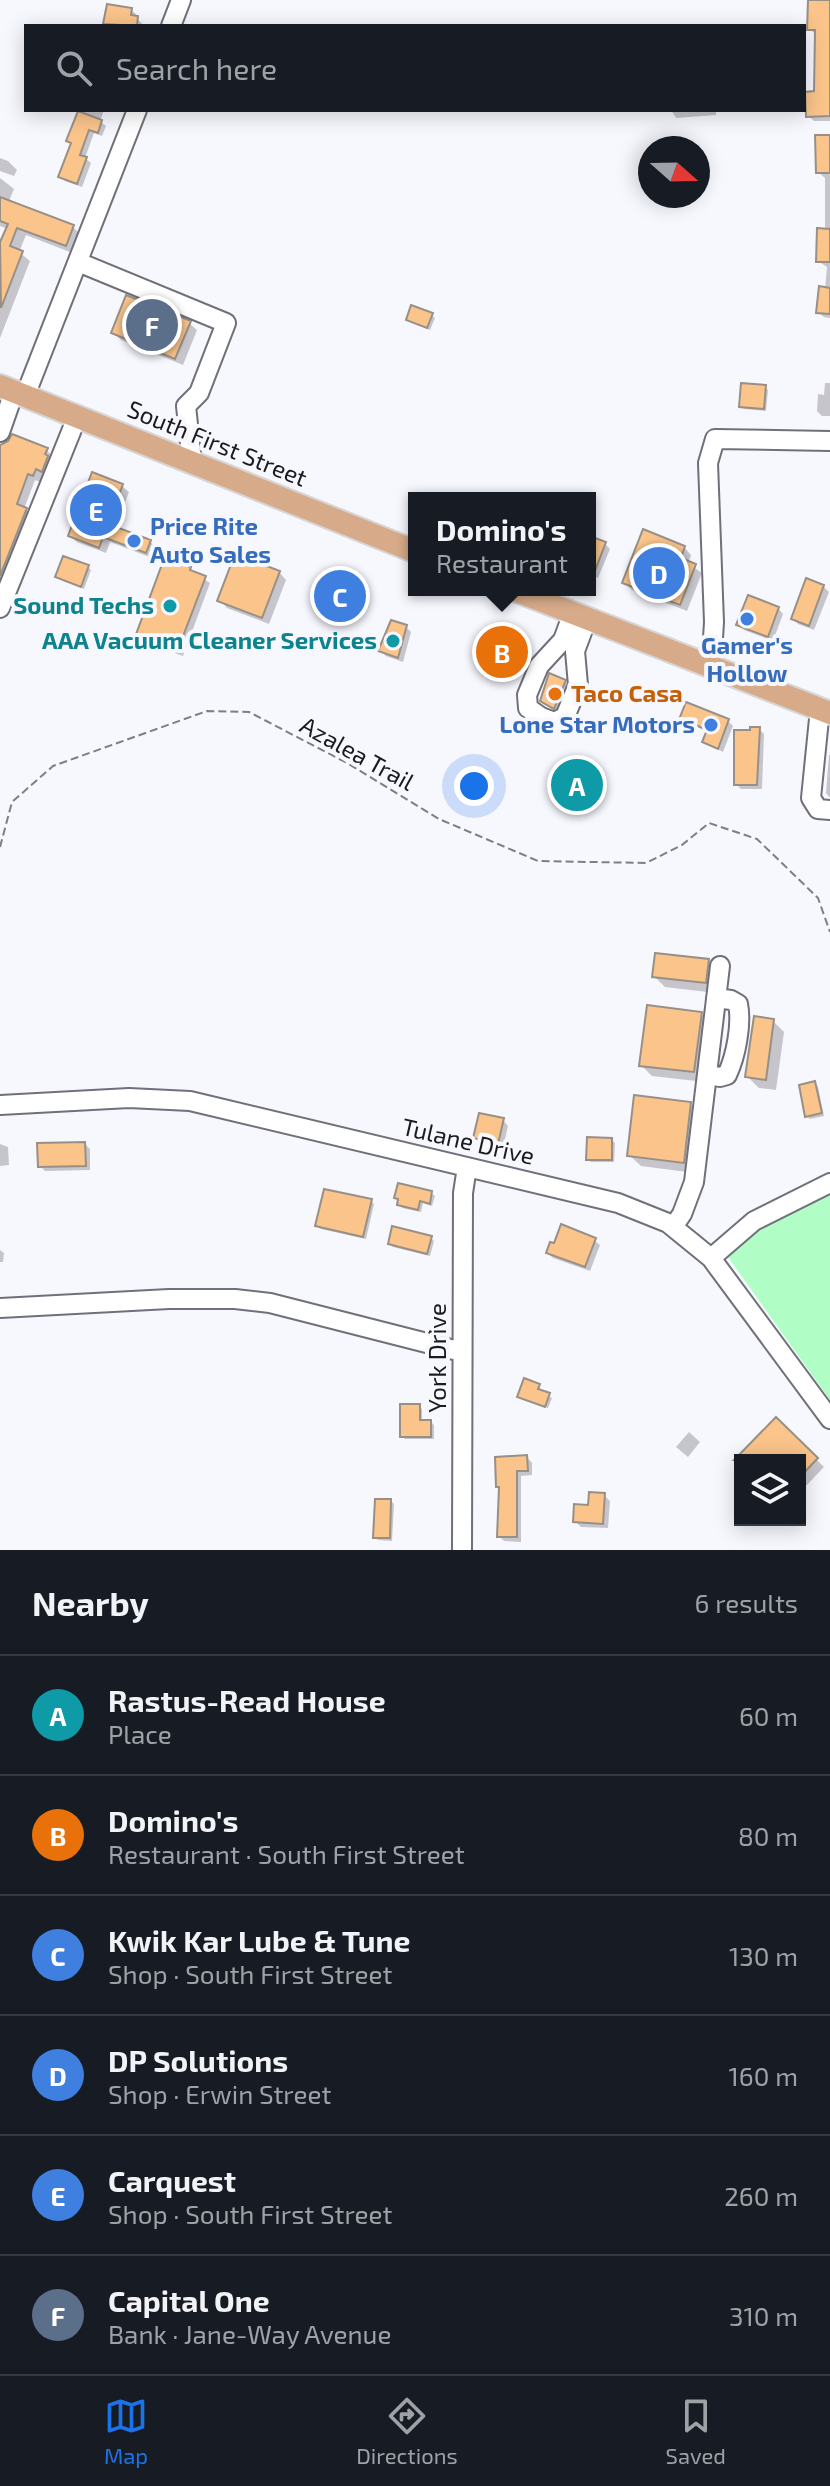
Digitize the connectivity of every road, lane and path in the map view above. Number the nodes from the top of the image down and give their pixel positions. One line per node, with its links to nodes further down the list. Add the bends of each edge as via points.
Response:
1 (181, 0): 2 (street)
2 (172, 24)
3 (136, 112): 4 (street)
4 (78, 262): 5 (street); 9 (street, via 226,323 199,393 186,406)
5 (13, 391): 6 (main road, South First Street); 7 (street)
6 (77, 417): 9 (main road, South First Street); 12 (street)
7 (0, 432)
8 (830, 441): 14 (street, via 715,439 708,463 713,638)
9 (192, 462): 10 (main road, South First Street)
10 (408, 549)
11 (529, 596): 13 (main road)
12 (0, 608)
13 (580, 616): 13 (street, via 539,666 527,695 528,708 554,722 565,717 578,685); 14 (main road)
14 (704, 665): 15 (main road)
15 (825, 711): 16 (street, via 811,798 818,809)
16 (830, 810)
17 (0, 847): 18 (path, Azalea Trail, via 12,802 53,766 207,711 249,712 439,819 538,861 646,863 682,845 709,823 757,839 818,898)
18 (830, 932)
19 (720, 966): 20 (street)
20 (716, 998): 21 (street); 21 (street, via 738,1004 740,1013 727,1075)
21 (707, 1075): 25 (street, via 694,1182)
22 (0, 1105): 23 (street, Tulane Drive, via 118,1098 190,1101)
23 (467, 1167): 25 (street, Tulane Drive, via 618,1203); 28 (street, York Drive)
24 (830, 1183): 26 (street, via 754,1221)
25 (673, 1227): 26 (street, Tulane Drive)
26 (711, 1258): 29 (street, Tulane Drive)
27 (0, 1308): 28 (street, via 235,1299 270,1303)
28 (462, 1352): 30 (street, York Drive)
29 (830, 1419)
30 (462, 1550)

